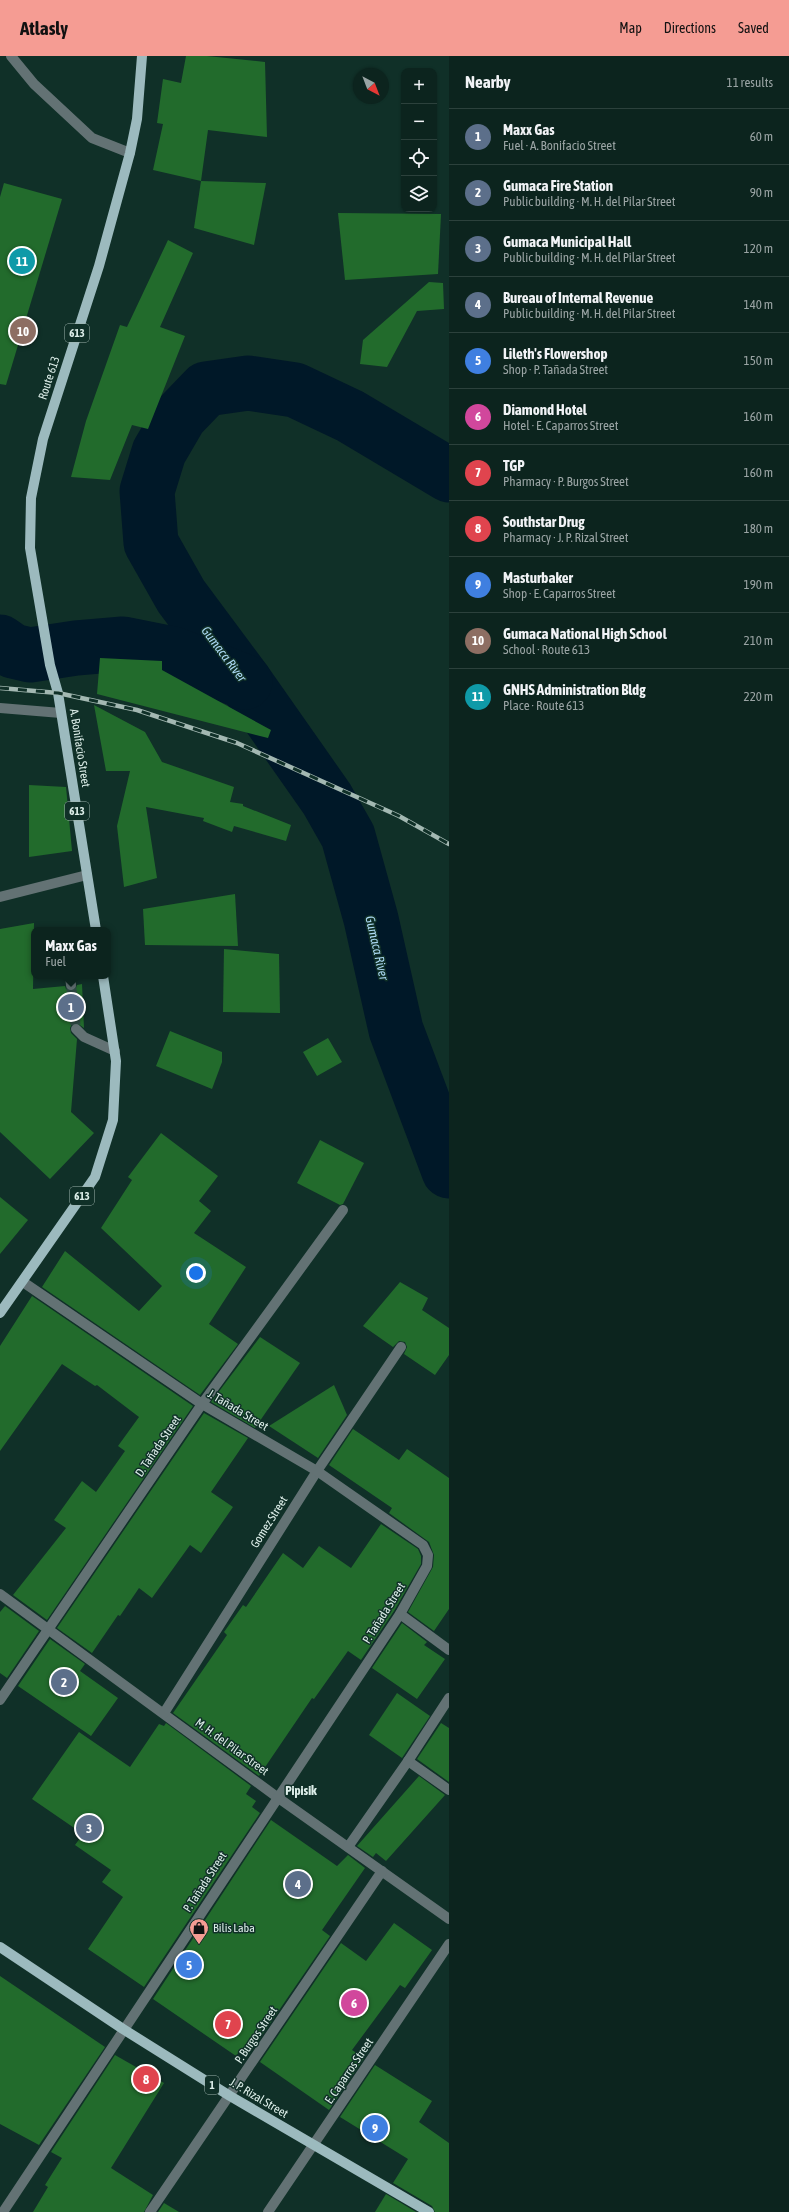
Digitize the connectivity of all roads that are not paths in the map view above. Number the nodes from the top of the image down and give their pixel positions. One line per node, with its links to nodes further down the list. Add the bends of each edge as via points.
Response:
1 (11, 56): 3 (street, via 34,84 92,138)
2 (142, 56): 3 (main road, Route 613 / 613, via 137,120)
3 (130, 153): 4 (main road, Route 613 / 613, via 99,266 43,439 31,498 30,548)
4 (50, 665): 6 (main road, A. Bonifacio Street / 613)
5 (0, 708): 6 (street)
6 (61, 713): 7 (main road, A. Bonifacio Street / 613)
7 (88, 875): 8 (street); 9 (main road, A. Bonifacio Street / 613)
8 (0, 897)
9 (96, 927)
10 (103, 979): 12 (main road, 613)
11 (76, 1029): 12 (street, via 84,1037)
12 (115, 1051): 14 (main road, 613, via 113,1120 95,1177)
13 (343, 1210): 17 (street, D. Tañada Street)
14 (23, 1282): 15 (main road, 613); 17 (street, J. Tañada Street)
15 (0, 1313)
16 (401, 1347): 18 (street, Gomez Street)
17 (202, 1404): 18 (street, J. Tañada Street); 22 (street, D. Tañada Street)
18 (317, 1471): 19 (street, J. Tañada Street, via 423,1545 428,1555); 26 (street, Gomez Street)
19 (427, 1566): 21 (street, P. Tañada Street)
20 (0, 1594): 22 (street, M. H. del Pilar Street)
21 (400, 1614): 23 (street); 29 (street, P. Tañada Street)
22 (48, 1628): 25 (street, D. Tañada Street); 26 (street, M. H. del Pilar Street)
23 (449, 1650)
24 (449, 1698): 27 (street)
25 (0, 1700)
26 (164, 1713): 29 (street, M. H. del Pilar Street)
27 (408, 1761): 28 (street); 30 (street)
28 (449, 1790)
29 (277, 1797): 30 (street, M. H. del Pilar Street); 35 (street, P. Tañada Street)
30 (348, 1847): 31 (street, M. H. del Pilar Street)
31 (382, 1871): 32 (street, M. H. del Pilar Street); 36 (street, P. Burgos Street)
32 (449, 1919)
33 (449, 1944): 37 (street, E. Caparros Street)
34 (0, 1947): 35 (main road, J. P. Rizal Street / 1)
35 (123, 2029): 36 (main road, J. P. Rizal Street / 1); 38 (street, P. Tañada Street)
36 (230, 2096): 37 (main road, J. P. Rizal Street / 1); 39 (street, P. Burgos Street)
37 (314, 2146): 40 (street, E. Caparros Street); 41 (main road, J. P. Rizal Street / 1)
38 (3, 2212)
39 (150, 2212)
40 (268, 2212)
41 (429, 2212)

